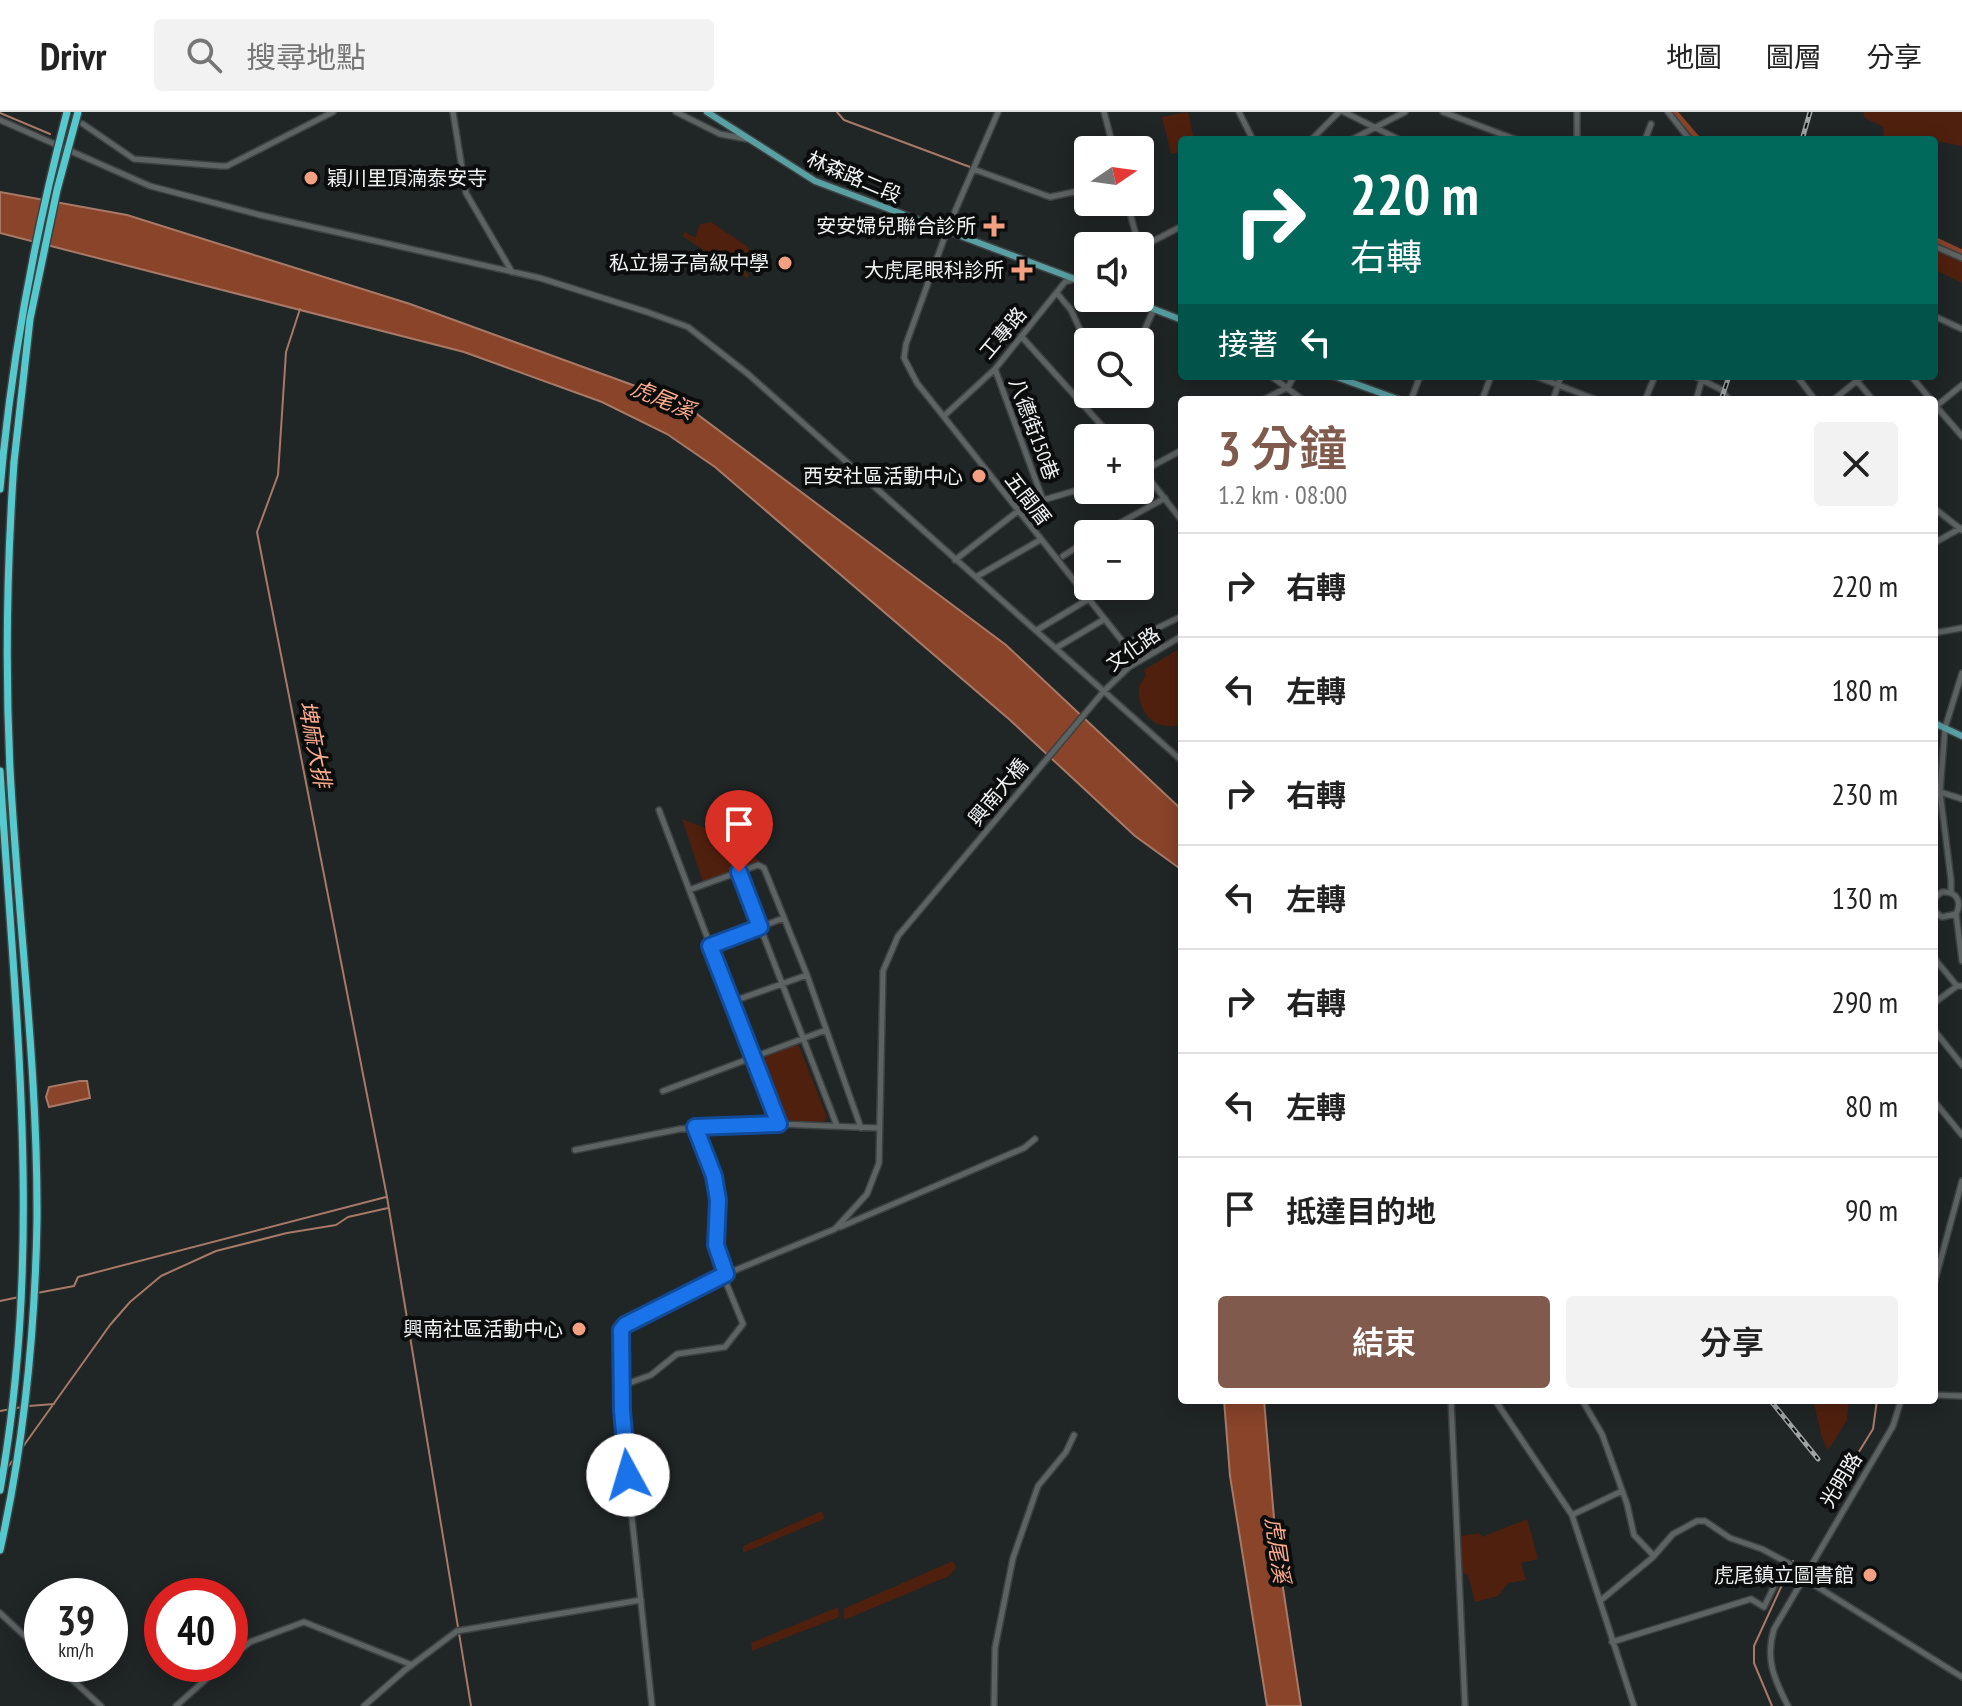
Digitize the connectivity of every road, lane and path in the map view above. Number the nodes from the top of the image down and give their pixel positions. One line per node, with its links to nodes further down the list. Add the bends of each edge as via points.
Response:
1 (65, 112): 74 (highway, bridge, via 20,319)
2 (80, 112): 158 (highway, bridge, via 57,190 30,319 7,558 11,772 37,1218 24,1403)
3 (333, 112): 16 (street, via 227,166 134,159)
4 (453, 112): 36 (street, via 466,193)
5 (676, 112): 28 (street, via 720,134)
6 (707, 112): 28 (main road, 林森路二段)
7 (998, 112): 29 (street)
8 (1104, 112): 19 (street)
9 (1239, 112): 20 (street)
10 (1341, 112): 18 (street); 21 (street)
11 (1405, 112): 18 (street)
12 (1443, 112): 24 (street)
13 (1577, 112): 25 (street)
14 (1668, 112): 27 (street)
15 (0, 120): 36 (street, via 150,186)
16 (83, 124)
17 (1651, 124): 26 (street)
18 (1375, 128): 22 (street); 23 (street)
19 (1110, 136)
20 (1251, 136)
21 (1315, 136)
22 (1359, 136)
23 (1392, 136)
24 (1504, 136)
25 (1577, 136)
26 (1646, 136)
27 (1687, 136)
28 (748, 139): 32 (main road, 林森路二段, via 815,181)
29 (973, 169): 30 (street, via 1050,197); 32 (street)
30 (1074, 192)
31 (1178, 228): 33 (street)
32 (947, 231): 37 (main road, 林森路二段); 68 (street, 五間厝, via 903,352 912,377)
33 (1154, 240)
34 (1938, 248): 35 (street)
35 (1962, 258)
36 (512, 272): 87 (street, via 688,327 748,374)
37 (1074, 279)
38 (1074, 280): 39 (street, 工專路, via 1065,282)
39 (1057, 293): 43 (street); 45 (street, 工專路)
40 (1154, 309): 41 (main road)
41 (1178, 318)
42 (1938, 318): 44 (street)
43 (1079, 328)
44 (1962, 329)
45 (1021, 336): 46 (street, 工專路); 69 (street)
46 (995, 369): 68 (street, 工專路); 77 (street, 八德街150巷)
47 (1277, 380): 57 (street)
48 (1292, 380): 57 (street)
49 (1345, 380): 60 (main road)
50 (1545, 380): 55 (street)
51 (1560, 380): 55 (street)
52 (1706, 380): 63 (street)
53 (1858, 380): 64 (street)
54 (1914, 380): 65 (street)
55 (1558, 385): 61 (street); 62 (street)
56 (1962, 385): 66 (street)
57 (1288, 387): 58 (street); 59 (street)
58 (1271, 396)
59 (1298, 396)
60 (1389, 396)
61 (1554, 396)
62 (1587, 396)
63 (1726, 396)
64 (1838, 396)
65 (1927, 396)
66 (1938, 401)
67 (1938, 409): 70 (street)
68 (944, 416): 78 (street, 五間厝)
69 (1100, 424)
70 (1962, 436)
71 (1178, 452): 72 (street)
72 (1154, 464)
73 (1154, 485): 76 (street)
74 (0, 489)
75 (1074, 491): 77 (street)
76 (1165, 498): 80 (street); 81 (street)
77 (1043, 500): 78 (street)
78 (1018, 511): 83 (street, 五間厝); 87 (street)
79 (1938, 511): 82 (street)
80 (1178, 516)
81 (1125, 520)
82 (1961, 529): 84 (street)
83 (1040, 540): 88 (street); 89 (street, 五間厝)
84 (1938, 541)
85 (1074, 549): 86 (street)
86 (1063, 556)
87 (955, 560): 88 (street)
88 (976, 577): 94 (street)
89 (1074, 583)
90 (1087, 600): 92 (street, 文化路); 94 (street)
91 (1178, 618): 92 (street, 文化路, via 1129,642)
92 (1103, 620): 97 (street)
93 (1962, 628): 95 (street)
94 (1037, 631): 97 (street)
95 (1938, 632)
96 (1178, 638): 99 (street, 文化路, via 1129,667)
97 (1056, 648): 99 (street)
98 (1962, 673): 101 (street)
99 (1104, 691): 103 (street); 139 (street, 興南大橋, via 898,936 883,971)
100 (1938, 725): 101 (main road)
101 (1945, 728): 102 (main road); 105 (street)
102 (1962, 736)
103 (1178, 757)
104 (0, 771): 155 (highway, via 21,1072 25,1215 24,1283)
105 (1938, 783)
106 (1938, 791): 108 (street)
107 (1938, 795): 109 (street)
108 (1962, 799)
109 (1940, 802): 113 (street)
110 (659, 810): 112 (street)
111 (739, 872): 112 (street); 118 (street, via 764,868); 119 (street)
112 (689, 890): 120 (street)
113 (1951, 892): 114 (street); 115 (street)
114 (1938, 894)
115 (1960, 898): 117 (street)
116 (1938, 913): 117 (street, via 1946,918)
117 (1956, 914): 121 (street)
118 (784, 918): 119 (street); 123 (street)
119 (760, 927): 120 (street); 124 (street)
120 (710, 946): 127 (street)
121 (1962, 961)
122 (1938, 962): 125 (street)
123 (807, 975): 124 (street); 128 (street)
124 (782, 985): 127 (street); 130 (street)
125 (1959, 986): 126 (street)
126 (1938, 1000)
127 (731, 1002): 131 (street)
128 (826, 1030): 130 (street); 138 (street)
129 (1938, 1035): 132 (street)
130 (802, 1040): 131 (street); 136 (street)
131 (753, 1058): 133 (street); 135 (street)
132 (1962, 1065)
133 (663, 1091)
134 (1938, 1106): 140 (street)
135 (779, 1124): 136 (street); 137 (street)
136 (837, 1126): 138 (street)
137 (695, 1127): 142 (street); 146 (street, via 714,1176 716,1245)
138 (861, 1128): 139 (street)
139 (879, 1128): 144 (street, 興南大橋, via 873,1182)
140 (1962, 1135)
141 (1035, 1139): 144 (street)
142 (575, 1150)
143 (1962, 1181): 145 (street)
144 (835, 1229): 146 (street)
145 (1938, 1269)
146 (724, 1274): 147 (street, via 623,1327); 147 (street, via 743,1324 725,1347 677,1354 651,1375)
147 (621, 1386): 162 (street)
148 (1938, 1395): 149 (street)
149 (1962, 1396)
150 (1451, 1404): 177 (street)
151 (1498, 1404): 157 (street)
152 (1584, 1404): 156 (street, via 1602,1434)
153 (1900, 1404): 161 (street, 光明路, via 1893,1426)
154 (1074, 1435): 176 (street, via 1038,1486 1013,1558 995,1648)
155 (0, 1490)
156 (1622, 1491): 157 (street); 159 (street, via 1634,1535)
157 (1572, 1515): 163 (street)
158 (0, 1550)
159 (1654, 1556): 160 (street, via 1673,1534 1705,1521); 163 (street)
160 (1786, 1562): 161 (street); 166 (street, via 1764,1607 1751,1599)
161 (1805, 1575): 169 (street); 179 (street, 光明路, via 1770,1642 1771,1669)
162 (641, 1600): 168 (street, via 459,1630); 175 (street)
163 (1600, 1601): 166 (street)
164 (0, 1613): 165 (street)
165 (24, 1635)
166 (1612, 1642): 178 (street)
167 (248, 1644): 168 (street, via 304,1622)
168 (412, 1665): 174 (street)
169 (1962, 1677)
170 (75, 1682): 172 (street)
171 (203, 1682): 173 (street)
172 (101, 1706)
173 (176, 1706)
174 (364, 1706)
175 (652, 1706)
176 (994, 1706)
177 (1465, 1706)
178 (1634, 1706)
179 (1788, 1706)

